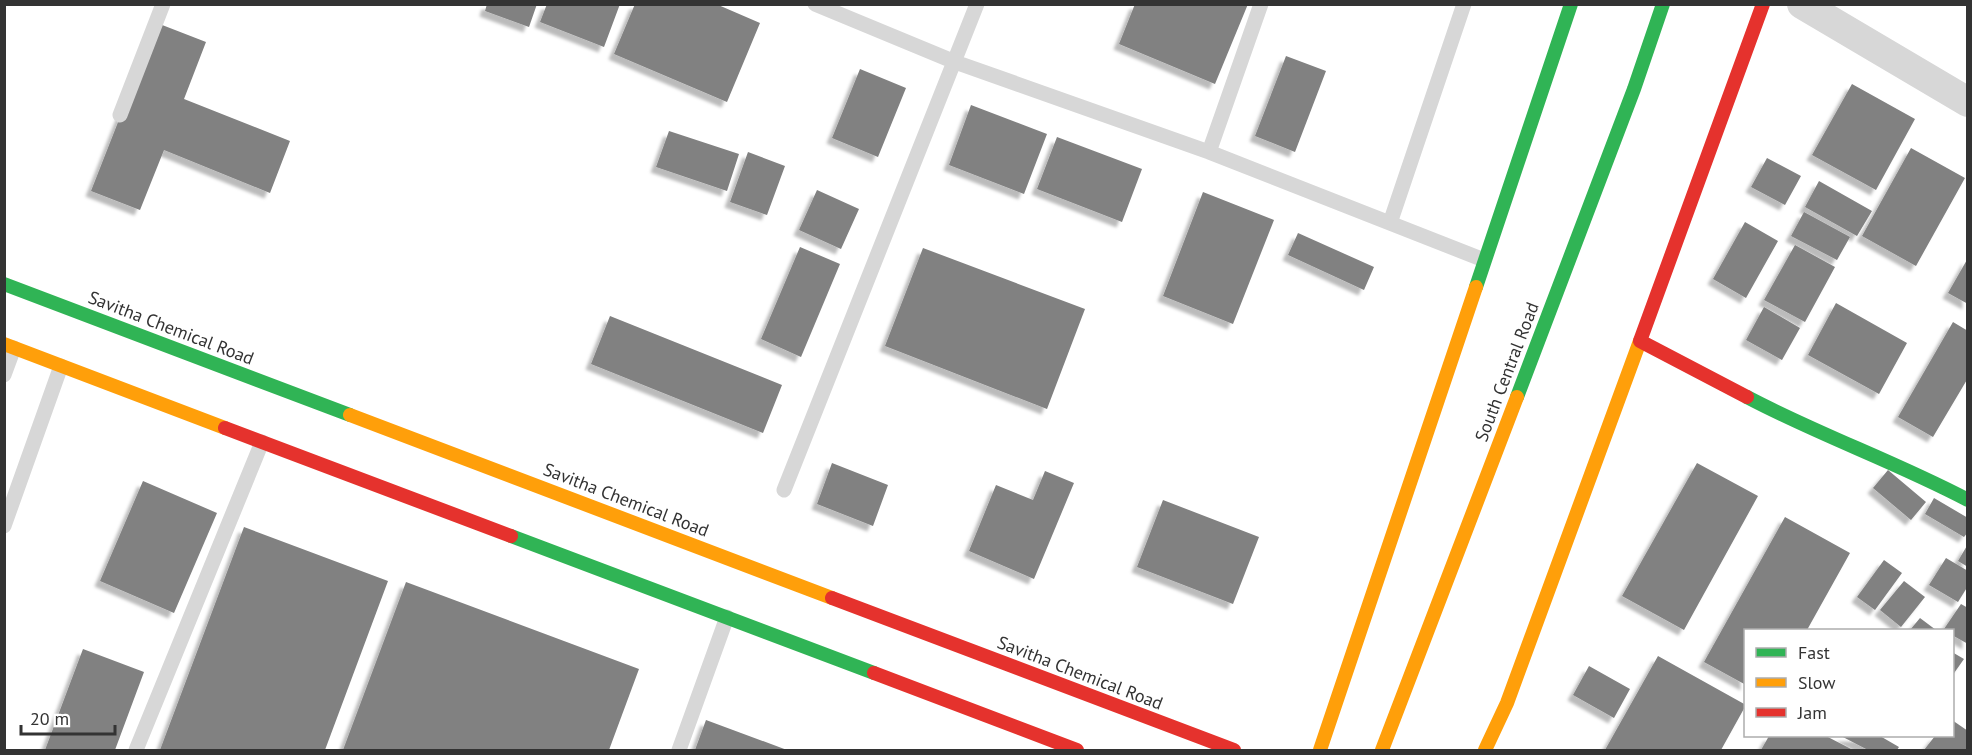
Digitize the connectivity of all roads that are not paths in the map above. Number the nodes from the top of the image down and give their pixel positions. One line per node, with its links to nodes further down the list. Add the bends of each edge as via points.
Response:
1 (163, 4): 12 (lane)
2 (815, 4): 10 (lane)
3 (977, 4): 10 (lane)
4 (1261, 4): 13 (lane)
5 (1464, 4): 14 (lane)
6 (1571, 4): 15 (main road)
7 (1663, 4): 31 (main road, South Central Road, via 1626,112)
8 (1763, 4): 17 (main road)
9 (1802, 4): 11 (street)
10 (955, 62): 13 (lane); 22 (lane)
11 (1968, 102)
12 (120, 115)
13 (1209, 153): 14 (lane)
14 (1390, 223): 15 (lane)
15 (1484, 260): 30 (main road)
16 (4, 284): 29 (main road, Savitha Chemical Road)
17 (1640, 341): 23 (main road, via 1791,420 1917,473); 32 (main road, via 1507,704)
18 (9, 346): 19 (main road); 20 (lane)
19 (61, 366): 21 (main road); 24 (lane)
20 (4, 375)
21 (262, 442): 25 (main road); 26 (lane)
22 (784, 490)
23 (1968, 500)
24 (4, 526)
25 (727, 617): 27 (lane); 28 (main road)
26 (136, 750)
27 (679, 750)
28 (1077, 750)
29 (1234, 750)
30 (1320, 750)
31 (1382, 750)
32 (1485, 750)

